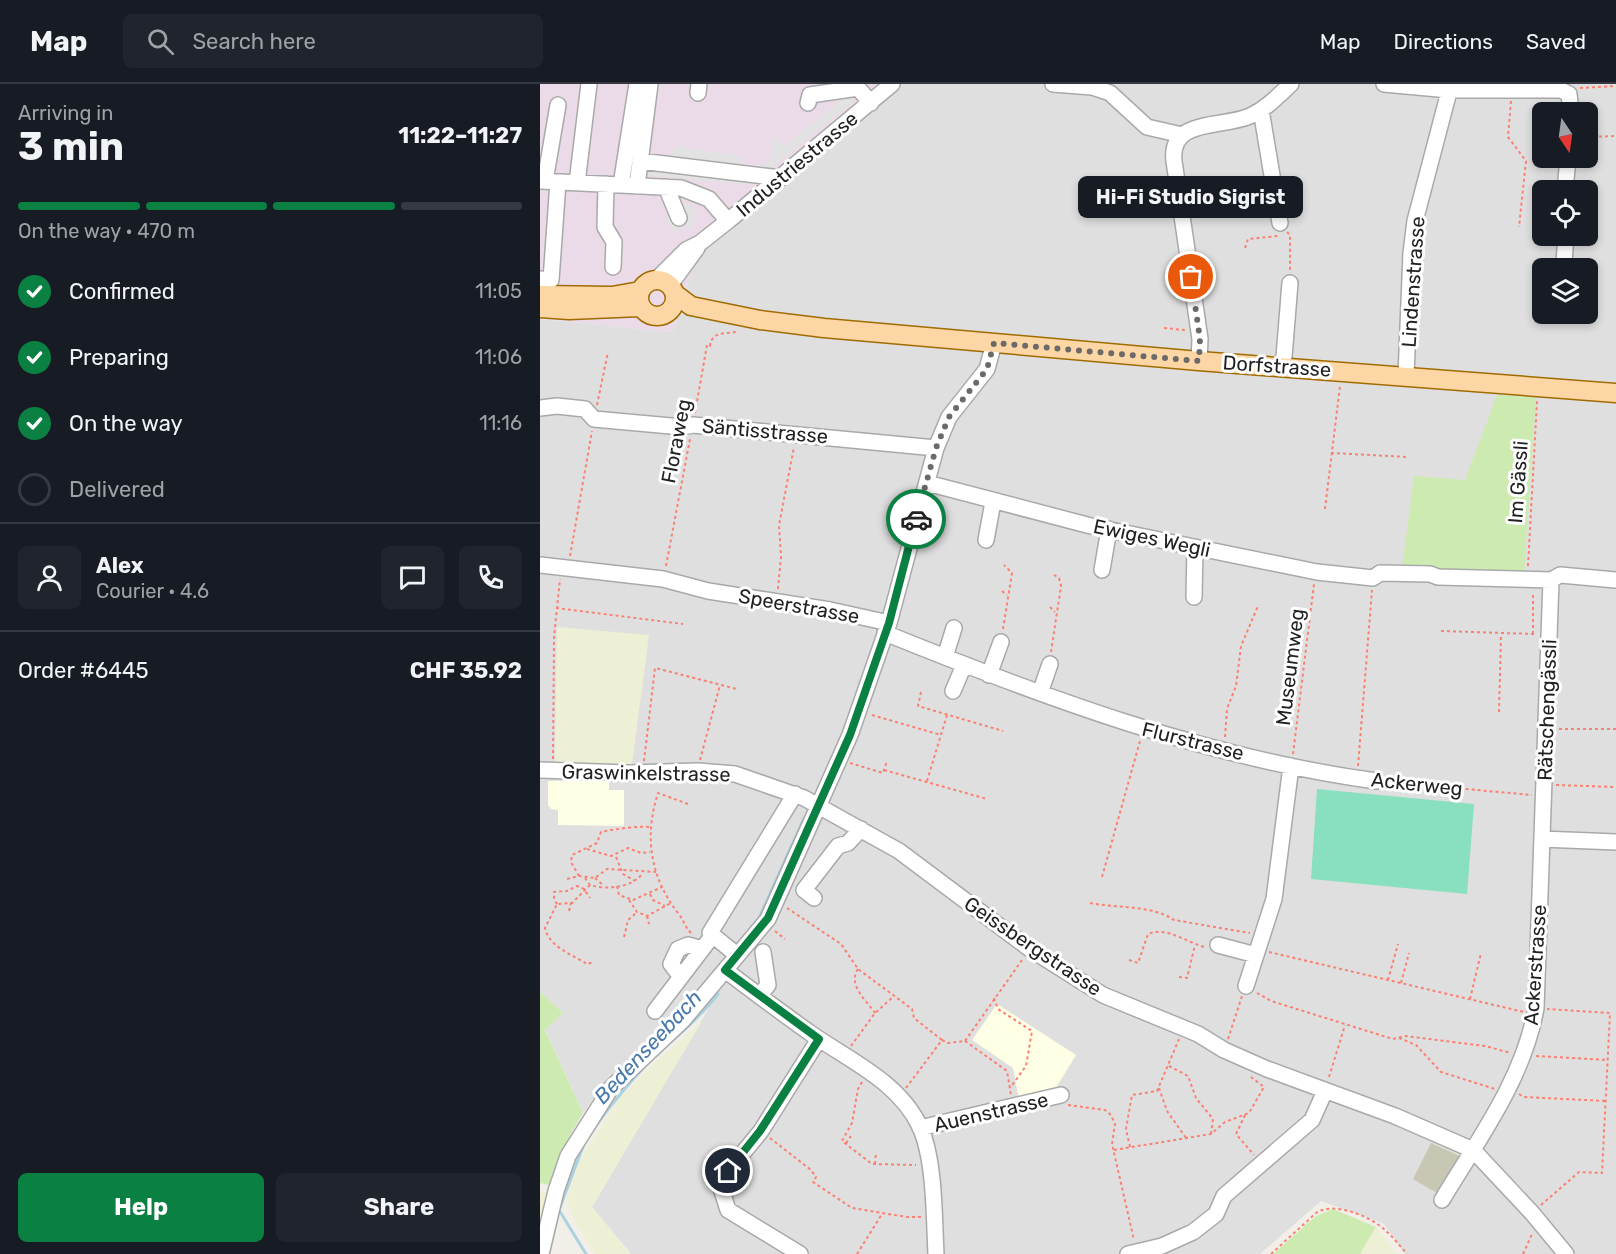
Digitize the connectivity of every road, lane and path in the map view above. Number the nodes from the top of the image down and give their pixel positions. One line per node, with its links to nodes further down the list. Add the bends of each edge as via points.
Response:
1 (589, 84): 27 (street)
2 (637, 84): 28 (street)
3 (650, 84): 23 (street, via 650,112)
4 (892, 84): 16 (street, Industriestrasse)
5 (1053, 84): 13 (street, via 1092,87)
6 (1120, 84): 13 (street)
7 (1291, 84): 18 (street)
8 (1384, 84): 10 (street)
9 (1616, 86): 11 (path, via 1576,88)
10 (1450, 87): 11 (street, via 1561,90); 53 (street, Lindenstrasse, via 1415,220)
11 (1569, 94): 14 (street)
12 (1511, 98): 34 (path, via 1508,137 1526,161)
13 (1123, 102): 19 (street, via 1147,127)
14 (1570, 102)
15 (808, 103): 16 (street, via 810,95 858,88)
16 (871, 103): 25 (street, Industriestrasse)
17 (558, 105): 22 (street)
18 (1262, 110): 19 (street, via 1247,118 1196,128); 35 (street)
19 (1182, 135): 52 (street, via 1173,154 1200,339)
20 (1598, 136): 21 (path)
21 (1616, 136)
22 (545, 159): 26 (street)
23 (640, 161): 24 (street); 29 (street)
24 (694, 167): 25 (street); 31 (street)
25 (781, 178): 33 (street, Industriestrasse)
26 (548, 181): 27 (street); 38 (street, via 551,280)
27 (577, 183): 28 (street)
28 (613, 185): 29 (street); 37 (street, via 605,227 614,242)
29 (637, 186): 30 (street)
30 (666, 187): 31 (street); 32 (street)
31 (689, 190): 33 (street, via 709,200)
32 (679, 218)
33 (728, 221): 40 (street, Industriestrasse, via 700,243)
34 (1519, 227)
35 (1285, 229): 36 (path, via 1248,239); 39 (path)
36 (1245, 248)
37 (613, 267)
38 (540, 279)
39 (1290, 283): 51 (street)
40 (667, 286): 42 (main road, via 647,282); 44 (main road, via 672,308); 45 (main road, Dorfstrasse, via 692,306)
41 (540, 295): 42 (main road)
42 (640, 299): 43 (main road, via 569,310); 44 (main road, via 647,314)
43 (540, 308)
44 (660, 316): 45 (main road, Dorfstrasse)
45 (760, 320): 49 (main road, Dorfstrasse)
46 (1164, 328): 48 (path)
47 (736, 330): 59 (path, Floraweg, via 713,336 710,346 707,345)
48 (1187, 330)
49 (994, 343): 52 (main road, Dorfstrasse); 61 (street, via 987,369 949,417)
50 (608, 352): 58 (path)
51 (1284, 357)
52 (1199, 361): 53 (main road, Dorfstrasse)
53 (1406, 376): 55 (main road, Dorfstrasse)
54 (1341, 380): 62 (path)
55 (1539, 386): 56 (main road, Dorfstrasse); 78 (path, Im Gässli)
56 (1616, 393)
57 (540, 408): 58 (street, Säntisstrasse, via 585,409)
58 (594, 419): 59 (street, Säntisstrasse); 72 (path)
59 (693, 425): 60 (street, Säntisstrasse); 77 (path, Floraweg)
60 (795, 434): 61 (street, Säntisstrasse); 84 (path, via 779,525)
61 (936, 448): 64 (street)
62 (1331, 453): 63 (path); 66 (path)
63 (1408, 457)
64 (927, 483): 65 (street, Ewiges Wegli); 90 (street)
65 (993, 502): 67 (street, Ewiges Wegli); 68 (street)
66 (1325, 510)
67 (1109, 530): 69 (street, Ewiges Wegli); 73 (street)
68 (987, 540)
69 (1196, 548): 74 (street, Ewiges Wegli); 83 (street)
70 (540, 565): 72 (street, Speerstrasse)
71 (1004, 565): 82 (path, via 1012,573)
72 (565, 568): 77 (street, Speerstrasse); 87 (path)
73 (1102, 570)
74 (1317, 572): 76 (street, Ewiges Wegli); 117 (path, Museumweg)
75 (1054, 575): 88 (path, via 1060,586)
76 (1376, 575): 78 (street); 122 (path)
77 (663, 579): 84 (street, Speerstrasse)
78 (1527, 579): 79 (street); 94 (path, via 1527,592 1535,592)
79 (1551, 580): 80 (street, via 1560,575); 96 (street, Rätschengässli)
80 (1616, 580)
81 (1002, 591): 82 (path)
82 (1007, 595): 95 (path)
83 (1194, 597)
84 (777, 601): 90 (street, Speerstrasse)
85 (1258, 606): 114 (path, via 1241,646 1236,686 1227,709)
86 (1050, 607): 88 (path)
87 (556, 608): 89 (path); 119 (path)
88 (1055, 612): 98 (path)
89 (683, 624)
90 (887, 628): 97 (street, Flurstrasse); 106 (street)
91 (954, 628): 97 (street)
92 (1441, 631): 93 (path)
93 (1501, 633): 94 (path); 107 (path)
94 (1533, 634): 96 (path)
95 (1002, 635): 100 (street)
96 (1549, 635): 126 (street, Rätschengässli)
97 (945, 657): 99 (street, Flurstrasse)
98 (1051, 657): 105 (street)
99 (964, 665): 100 (street, Flurstrasse); 103 (street)
100 (989, 675): 105 (street, Flurstrasse)
101 (720, 685): 102 (path); 120 (path); 121 (path, via 655,669)
102 (737, 689)
103 (953, 691)
104 (921, 692): 108 (path, via 918,706)
105 (1040, 693): 109 (street, Flurstrasse)
106 (858, 711): 113 (path); 115 (street)
107 (1499, 712)
108 (947, 715): 112 (path); 113 (path)
109 (1143, 729): 114 (street, Flurstrasse); 142 (path)
110 (1563, 729): 111 (path)
111 (1616, 729)
112 (1003, 731)
113 (941, 735): 124 (path)
114 (1224, 749): 117 (street, Flurstrasse)
115 (839, 759): 118 (path, via 883,773); 130 (street)
116 (887, 761): 118 (path)
117 (1292, 766): 122 (street, Ackerweg); 173 (street, via 1274,899)
118 (884, 770): 124 (path)
119 (546, 771): 121 (street, Graswinkelstrasse)
120 (698, 771): 121 (street, Graswinkelstrasse); 127 (street, Graswinkelstrasse, via 735,774)
121 (643, 773)
122 (1357, 778): 123 (street, Ackerweg)
123 (1376, 781): 126 (path, Ackerweg)
124 (927, 782): 128 (path)
125 (1616, 787): 126 (path, Ackerweg)
126 (1544, 791): 133 (street, Rätschengässli)
127 (795, 794): 130 (street, Graswinkelstrasse); 168 (street)
128 (987, 799)
129 (688, 804): 131 (path, via 658,793)
130 (818, 806): 132 (street, Geissbergstrasse); 178 (street, via 768,918)
131 (650, 827): 135 (path, via 603,832 597,843); 136 (path)
132 (861, 829): 154 (street, via 848,843 838,846 804,890); 201 (street, Geissbergstrasse, via 938,879 1077,980 1103,995 1198,1034)
133 (1542, 839): 134 (street); 193 (street, Ackerstrasse)
134 (1616, 842)
135 (587, 849): 137 (path); 141 (path, via 571,858)
136 (650, 852): 137 (path, via 628,848); 139 (path)
137 (615, 856): 138 (path)
138 (622, 870): 140 (path); 144 (path, via 607,869); 146 (path, via 626,877)
139 (656, 872): 140 (path); 150 (path)
140 (643, 873): 146 (path)
141 (579, 876): 143 (path); 145 (path)
142 (1102, 877)
143 (585, 878): 144 (path); 147 (path)
144 (595, 878): 149 (path)
145 (567, 879)
146 (635, 880): 148 (path)
147 (590, 885): 149 (path); 151 (path)
148 (617, 886): 149 (path); 155 (path, via 619,895)
149 (606, 887)
150 (662, 887): 152 (path); 158 (path)
151 (584, 889): 153 (path); 157 (path); 160 (path, via 577,886 554,892)
152 (650, 894): 155 (path); 161 (path)
153 (590, 898)
154 (814, 898)
155 (629, 900): 163 (path)
156 (779, 902): 182 (path, via 841,944)
157 (571, 903): 160 (path); 162 (path)
158 (671, 903): 161 (path); 166 (path)
159 (1090, 903): 173 (path, via 1168,916)
160 (557, 904): 180 (path, via 545,928 548,937 584,963)
161 (665, 906): 164 (path)
162 (569, 911)
163 (637, 912): 164 (path); 169 (path, via 628,920)
164 (647, 916): 165 (path)
165 (649, 924)
166 (691, 933)
167 (778, 934): 170 (path)
168 (712, 935): 178 (street); 192 (street)
169 (624, 937)
170 (785, 939)
171 (1398, 944): 185 (path)
172 (1195, 945): 174 (path); 179 (path, via 1155,931 1148,933 1138,963); 184 (path, via 1186,978)
173 (1259, 946): 174 (street); 185 (path); 187 (street)
174 (1216, 947)
175 (763, 952): 188 (street, via 768,984)
176 (1409, 953): 186 (path)
177 (1482, 954): 191 (path)
178 (737, 955): 183 (street)
179 (1129, 960)
180 (594, 962)
181 (1017, 966): 190 (path)
182 (858, 969): 189 (path); 194 (path, via 855,978 860,995)
183 (725, 970): 188 (street, Auenstrasse); 235 (street, via 683,1020 611,1089 567,1156)
184 (1179, 976)
185 (1388, 980): 186 (path)
186 (1401, 983): 191 (path)
187 (1246, 987): 195 (path, via 1271,1001); 201 (path)
188 (759, 996): 198 (street, Auenstrasse)
189 (894, 996): 194 (path); 199 (path)
190 (994, 998): 200 (path); 208 (path, via 998,1009 1032,1031 1026,1066)
191 (1470, 999): 193 (path)
192 (656, 1011)
193 (1536, 1011): 203 (street, Ackerstrasse); 204 (path, via 1610,1013)
194 (875, 1013): 202 (path)
195 (1345, 1024): 197 (path, via 1393,1040); 211 (path)
196 (1181, 1034): 205 (path)
197 (1399, 1038): 203 (path); 210 (path, via 1416,1045 1441,1072)
198 (819, 1039): 217 (street, Auenstrasse, via 900,1097); 218 (street)
199 (942, 1040): 200 (path); 212 (path)
200 (965, 1041): 208 (path, via 1007,1071)
201 (1224, 1050): 211 (street, Geissbergstrasse)
202 (848, 1051)
203 (1524, 1054): 204 (path); 210 (street, Ackerstrasse)
204 (1608, 1060): 214 (path)
205 (1169, 1066): 209 (path); 219 (path, via 1188,1076 1196,1098 1213,1119)
206 (1249, 1076): 216 (path, via 1264,1087 1254,1108)
207 (864, 1077): 222 (path, via 852,1124 842,1140)
208 (1010, 1088): 215 (path)
209 (1159, 1088): 221 (path, via 1167,1111); 223 (path, via 1132,1095 1126,1129)
210 (1506, 1090): 214 (path, via 1524,1096); 225 (street, Ackerstrasse)
211 (1325, 1091): 225 (street, Geissbergstrasse); 227 (street, via 1312,1120)
212 (903, 1093)
213 (1061, 1095): 215 (street, Auenstrasse); 224 (path, via 1064,1104 1105,1110 1111,1115 1115,1124)
214 (1606, 1101): 233 (path, via 1602,1173 1578,1172)
215 (1014, 1106): 217 (street, Auenstrasse)
216 (1245, 1114): 219 (path, via 1225,1122); 227 (path, via 1236,1134)
217 (920, 1128): 238 (street, Auenstrasse, via 929,1160)
218 (760, 1131): 231 (path, via 811,1170 816,1177 813,1182 842,1202); 236 (street, via 728,1171 721,1188 728,1210)
219 (1211, 1134): 221 (path)
220 (851, 1136): 222 (path)
221 (1186, 1138): 223 (path)
222 (846, 1143): 228 (path)
223 (1130, 1147): 224 (path)
224 (1114, 1150): 234 (path)
225 (1473, 1150): 230 (street, Ackerstrasse); 233 (street)
226 (876, 1152): 228 (path)
227 (1262, 1163): 234 (street, via 1224,1196 1216,1214 1193,1232 1162,1246)
228 (875, 1164): 229 (path)
229 (925, 1164)
230 (1442, 1200)
231 (882, 1214): 232 (path); 237 (path)
232 (926, 1217)
233 (1534, 1217): 241 (path); 242 (street)
234 (1132, 1253)
235 (541, 1254)
236 (800, 1254)
237 (857, 1254)
238 (936, 1254)
239 (1270, 1254): 240 (path, via 1316,1213 1333,1207 1383,1228)
240 (1407, 1254)
241 (1523, 1254)
242 (1566, 1254)

